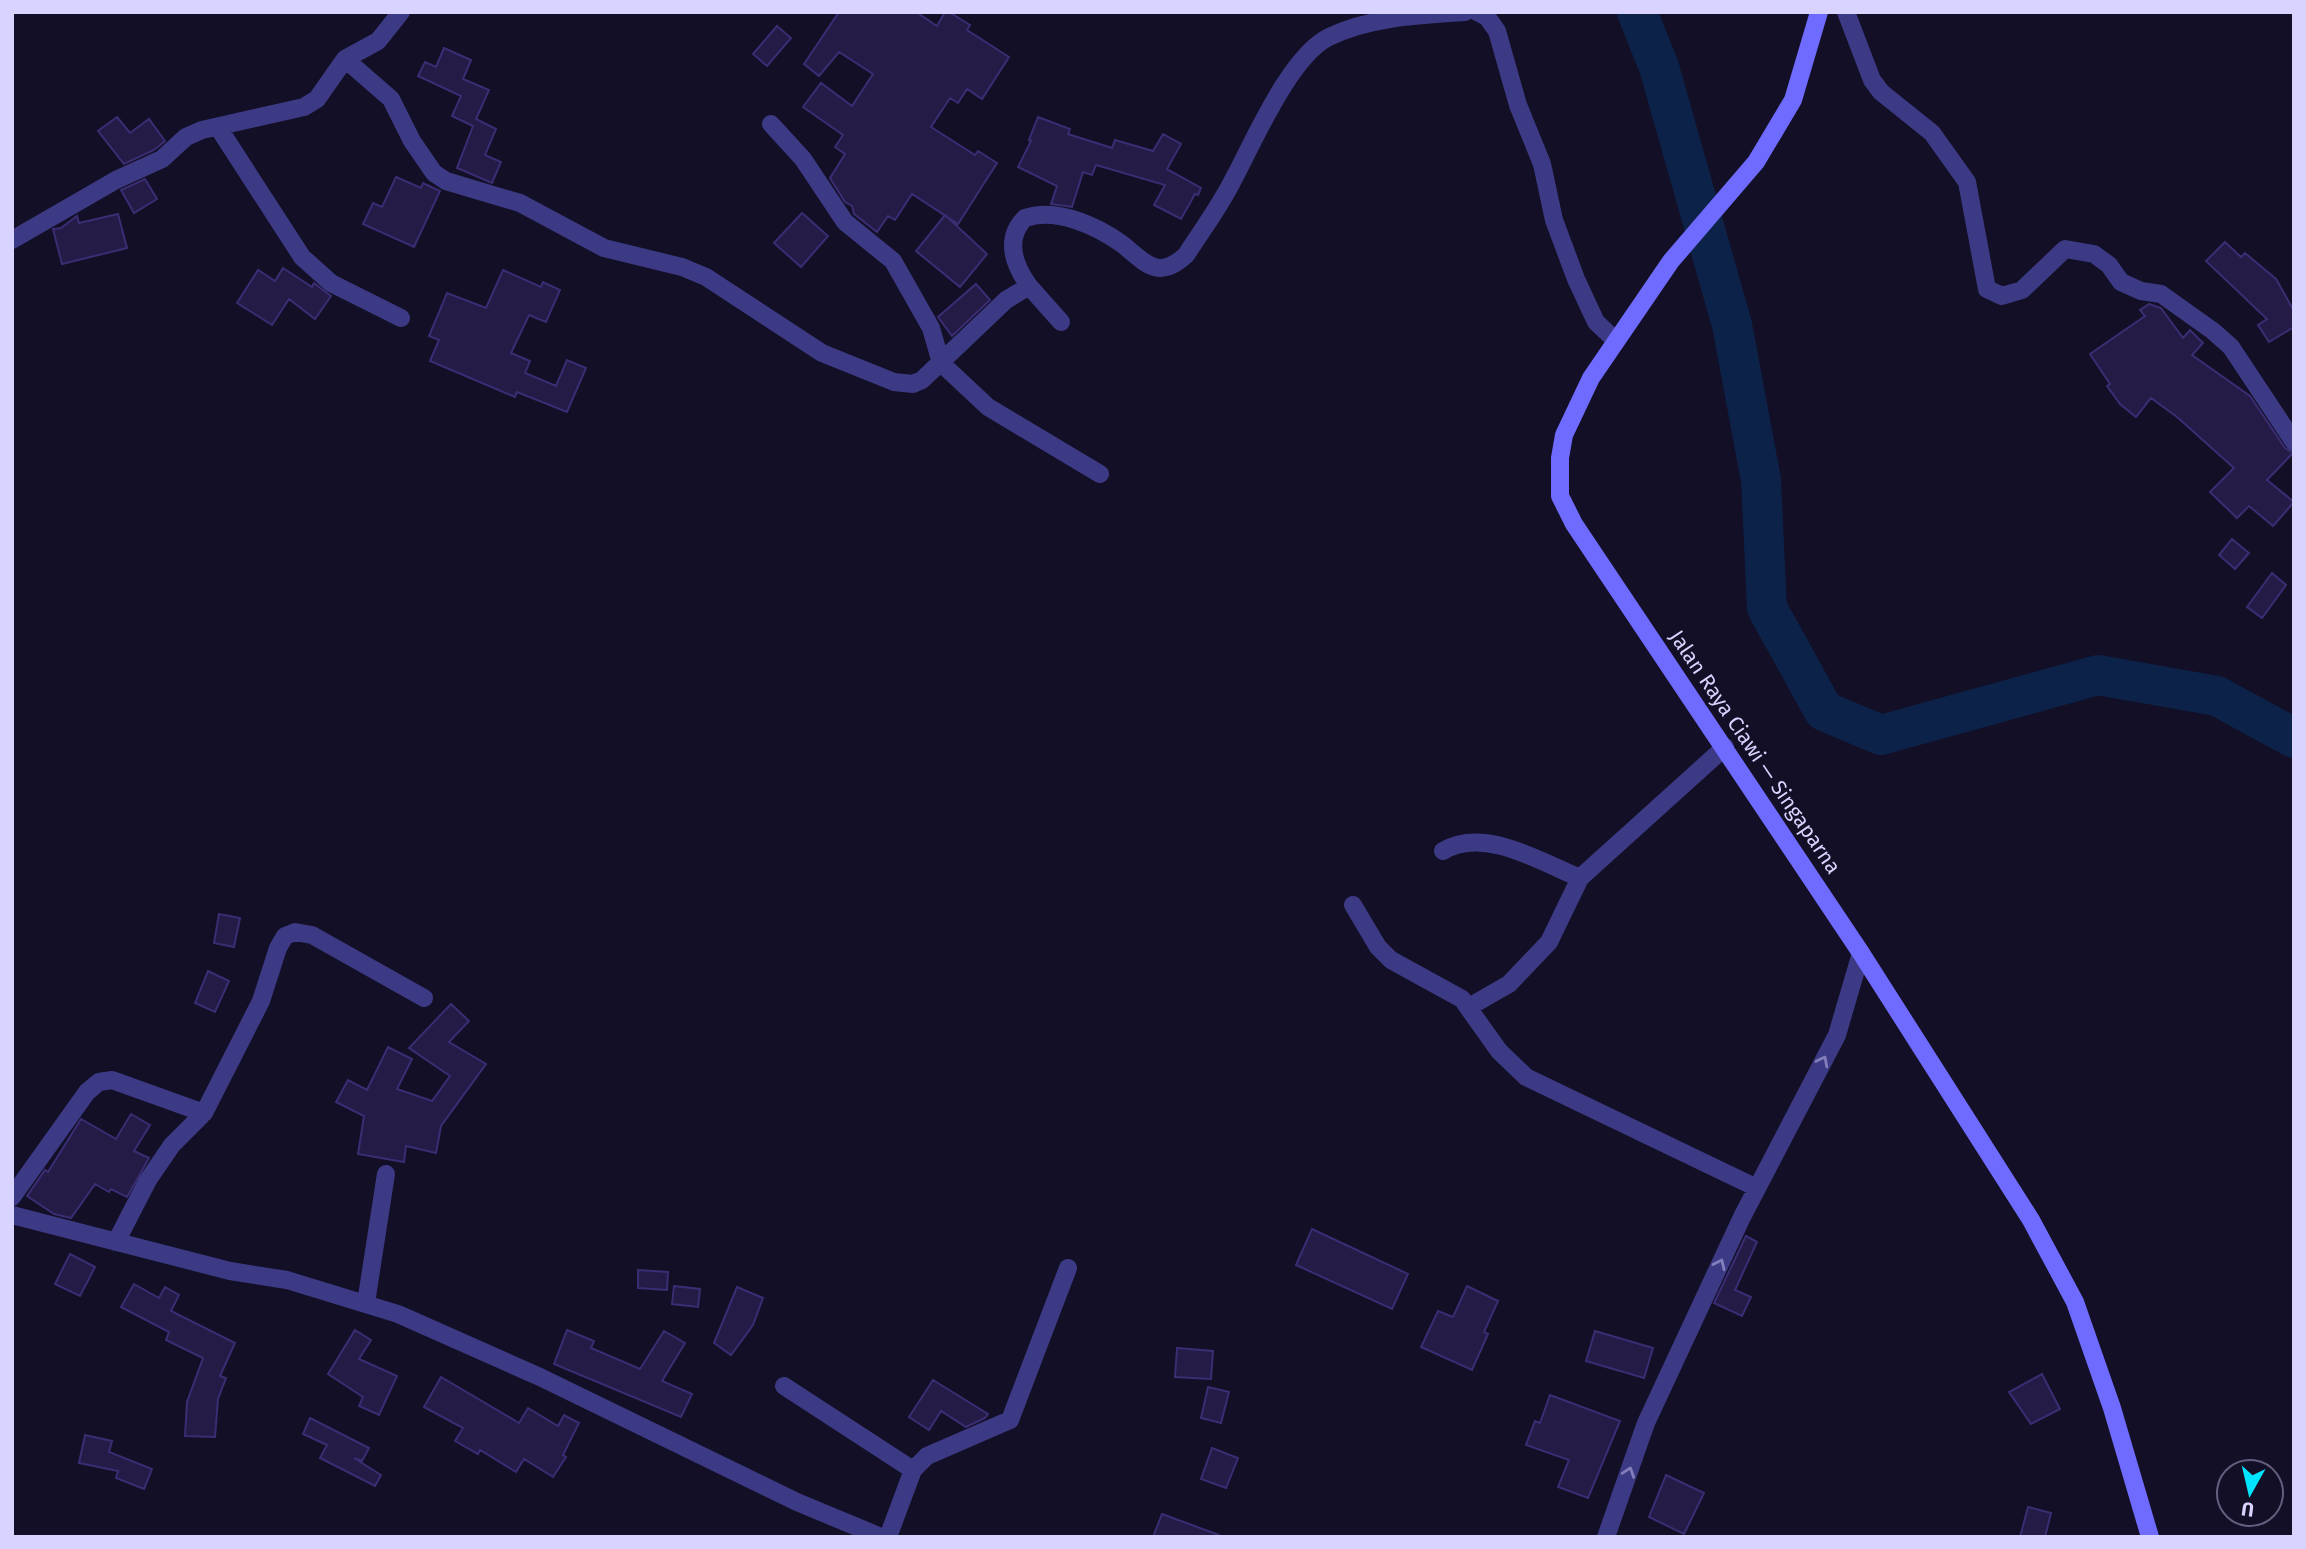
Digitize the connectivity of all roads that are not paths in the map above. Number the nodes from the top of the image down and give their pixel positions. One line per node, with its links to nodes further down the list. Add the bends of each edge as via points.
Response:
1 (401, 12): 6 (street, via 378,41)
2 (1465, 12): 10 (street, via 1367,24 1319,43 1263,119 1227,191 1176,264 1148,266 1123,245 1083,223 1057,215 1034,215 1018,226 1013,249 1015,266)
3 (1477, 12): 13 (street, via 1497,31 1576,279 1596,322)
4 (1819, 12): 13 (main road, Jalan Raya Ciawi — Singaparna, via 1793,100 1756,162 1671,261)
5 (1846, 12): 15 (street, via 1872,80 1932,133 1967,182 1987,289 2001,296 2022,290 2064,249 2094,254 2121,282 2175,302 2231,347)
6 (345, 59): 8 (street, via 317,99 304,107); 14 (street, via 391,99 416,147 434,173 446,181 520,203 604,248 706,277 822,354 894,382 913,384)
7 (772, 124): 14 (street, via 803,159 845,222 894,261 932,328)
8 (218, 127): 9 (street, via 186,137 162,159); 11 (street, via 302,257 331,283)
9 (12, 240)
10 (1029, 286): 12 (street); 14 (street, via 1006,300)
11 (401, 318)
12 (1061, 322)
13 (1616, 341): 17 (main road, Jalan Raya Ciawi — Singaparna, via 1591,378 1564,435 1560,496 1593,554)
14 (942, 363): 16 (street, via 988,407)
15 (2294, 442)
16 (1100, 474)
17 (1725, 747): 19 (street); 21 (main road, Jalan Raya Ciawi — Singaparna)
18 (1443, 850): 19 (street, via 1467,842 1509,848)
19 (1580, 878): 23 (street, via 1549,942 1509,984)
20 (1353, 905): 23 (street, via 1391,960 1452,992)
21 (1861, 953): 26 (street, one-way to 21, via 1837,1035); 37 (main road, Jalan Raya Ciawi — Singaparna, via 2031,1220 2075,1302)
22 (424, 998): 24 (street, via 312,935 295,932 285,936 261,1001)
23 (1469, 1007): 26 (street, via 1499,1051 1526,1076)
24 (204, 1113): 27 (street, via 112,1080 99,1082 87,1092); 29 (street, via 172,1145 148,1180)
25 (386, 1174): 31 (street)
26 (1757, 1188): 36 (street, one-way to 26, via 1646,1423)
27 (12, 1197)
28 (12, 1215): 29 (street)
29 (116, 1242): 31 (street, via 230,1271 287,1280)
30 (1068, 1268): 33 (street, via 1010,1420 927,1456)
31 (366, 1303): 34 (street, via 540,1377 797,1502)
32 (784, 1386): 33 (street)
33 (913, 1470): 35 (street)
34 (881, 1537)
35 (888, 1537)
36 (1606, 1537)
37 (2150, 1537)

